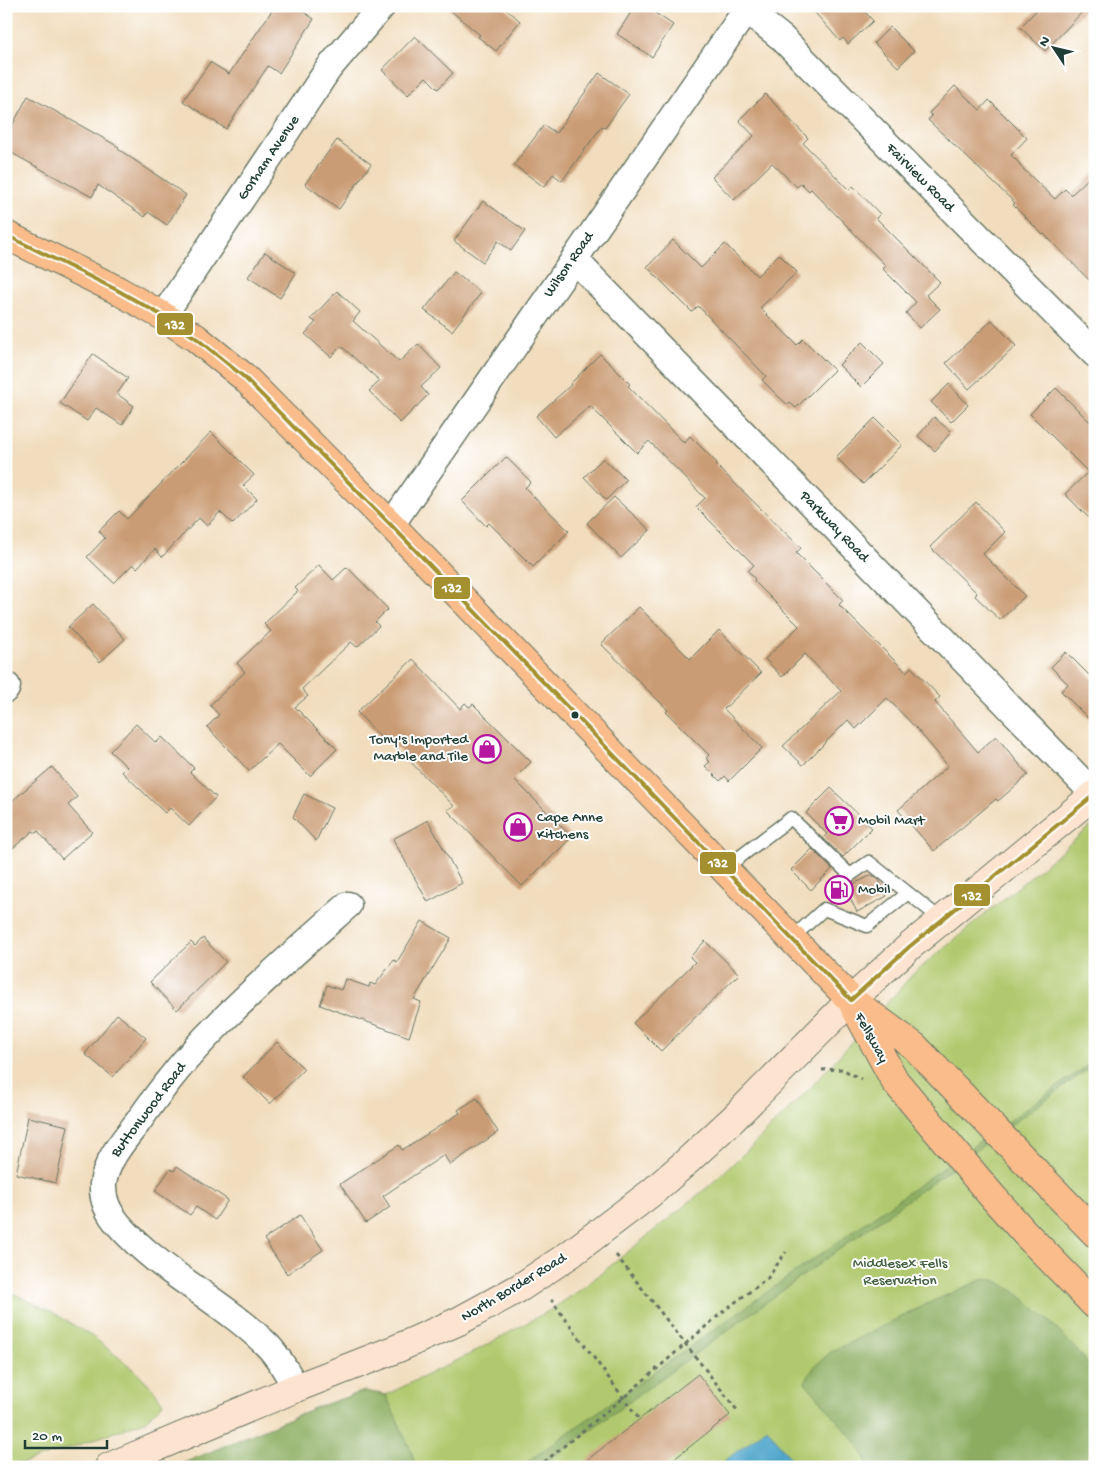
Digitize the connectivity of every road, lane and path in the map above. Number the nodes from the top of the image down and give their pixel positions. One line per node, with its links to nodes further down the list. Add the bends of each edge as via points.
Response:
1 (382, 6): 5 (street, Gorham Avenue, via 329,68)
2 (746, 7): 4 (street, Wilson Road); 6 (street, Fairview Road, via 782,38)
3 (6, 235): 5 (main road)
4 (574, 259): 7 (street, Wilson Road); 8 (street, Parkway Road)
5 (163, 316): 7 (main road, via 244,377)
6 (1095, 354)
7 (391, 525): 9 (main road)
8 (1094, 794): 12 (main road, North Border Road)
9 (724, 870): 10 (lane, via 791,818 850,875 868,862); 13 (main road)
10 (908, 893): 12 (lane); 13 (lane, via 867,926 824,909)
11 (348, 905): 21 (street, Buttonwood Road, via 232,1011 192,1053 116,1153 108,1166 104,1184 106,1205 118,1225 176,1275 256,1335 276,1355)
12 (942, 920): 14 (main road, North Border Road)
13 (791, 938): 14 (main road)
14 (851, 1000): 15 (main road, Fellsway, via 914,1046); 18 (main road, North Border Road, via 683,1165); 19 (main road, Fellsway, via 896,1080 999,1204)
15 (1095, 1233)
16 (786, 1252): 20 (path, via 767,1279 690,1338)
17 (614, 1254): 20 (path)
18 (550, 1268): 21 (main road, North Border Road, via 459,1321); 22 (path, via 567,1291 552,1301)
19 (1095, 1305)
20 (686, 1345): 22 (path); 23 (path)
21 (296, 1388): 25 (main road, North Border Road)
22 (622, 1399): 24 (path); 26 (path)
23 (737, 1410)
24 (638, 1419)
25 (109, 1467)
26 (538, 1467)

